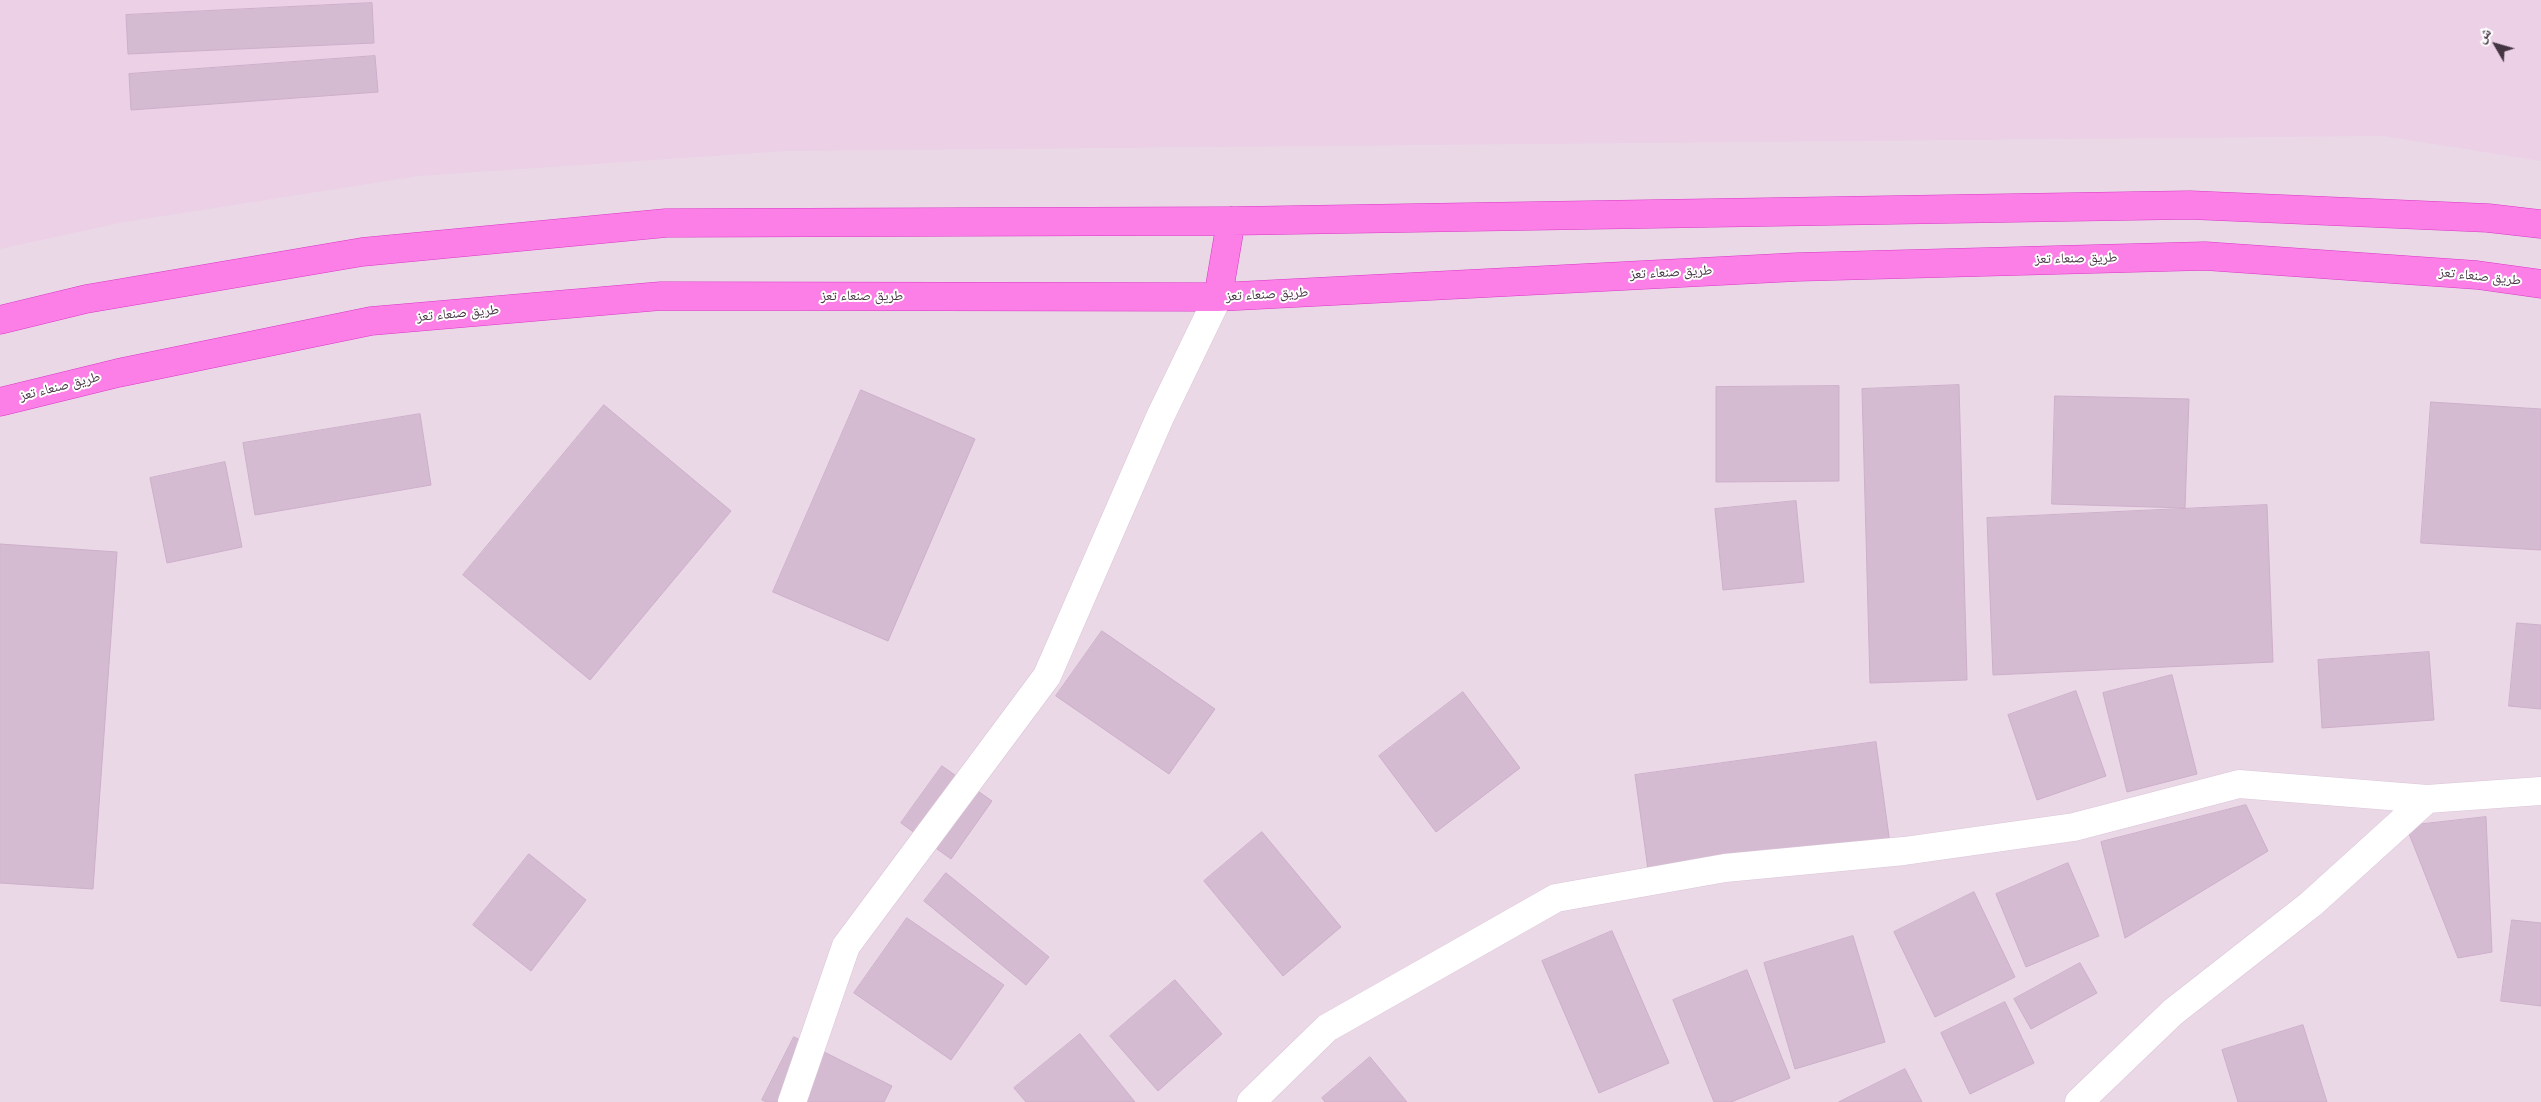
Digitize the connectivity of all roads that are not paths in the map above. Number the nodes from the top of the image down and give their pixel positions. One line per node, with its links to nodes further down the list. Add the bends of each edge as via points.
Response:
1 (1231, 221): 2 (highway, via 2190,205 2488,218); 4 (highway); 5 (highway, via 666,222 362,252 86,299)
2 (2541, 224)
3 (2541, 284): 4 (highway, طريق صنعاء تعز, via 2477,275 2205,256 1797,266)
4 (1218, 297): 6 (highway, طريق صنعاء تعز, via 661,296 400,318 371,321 118,373); 9 (street, via 1160,418 1047,676 846,946)
5 (0, 320)
6 (0, 402)
7 (2541, 791): 8 (street)
8 (2427, 799): 10 (street, via 2239,784 2074,827 1904,851 1725,868 1556,898 1327,1028); 11 (street, via 2311,904 2172,1012)
9 (792, 1102)
10 (1251, 1102)
11 (2079, 1102)

